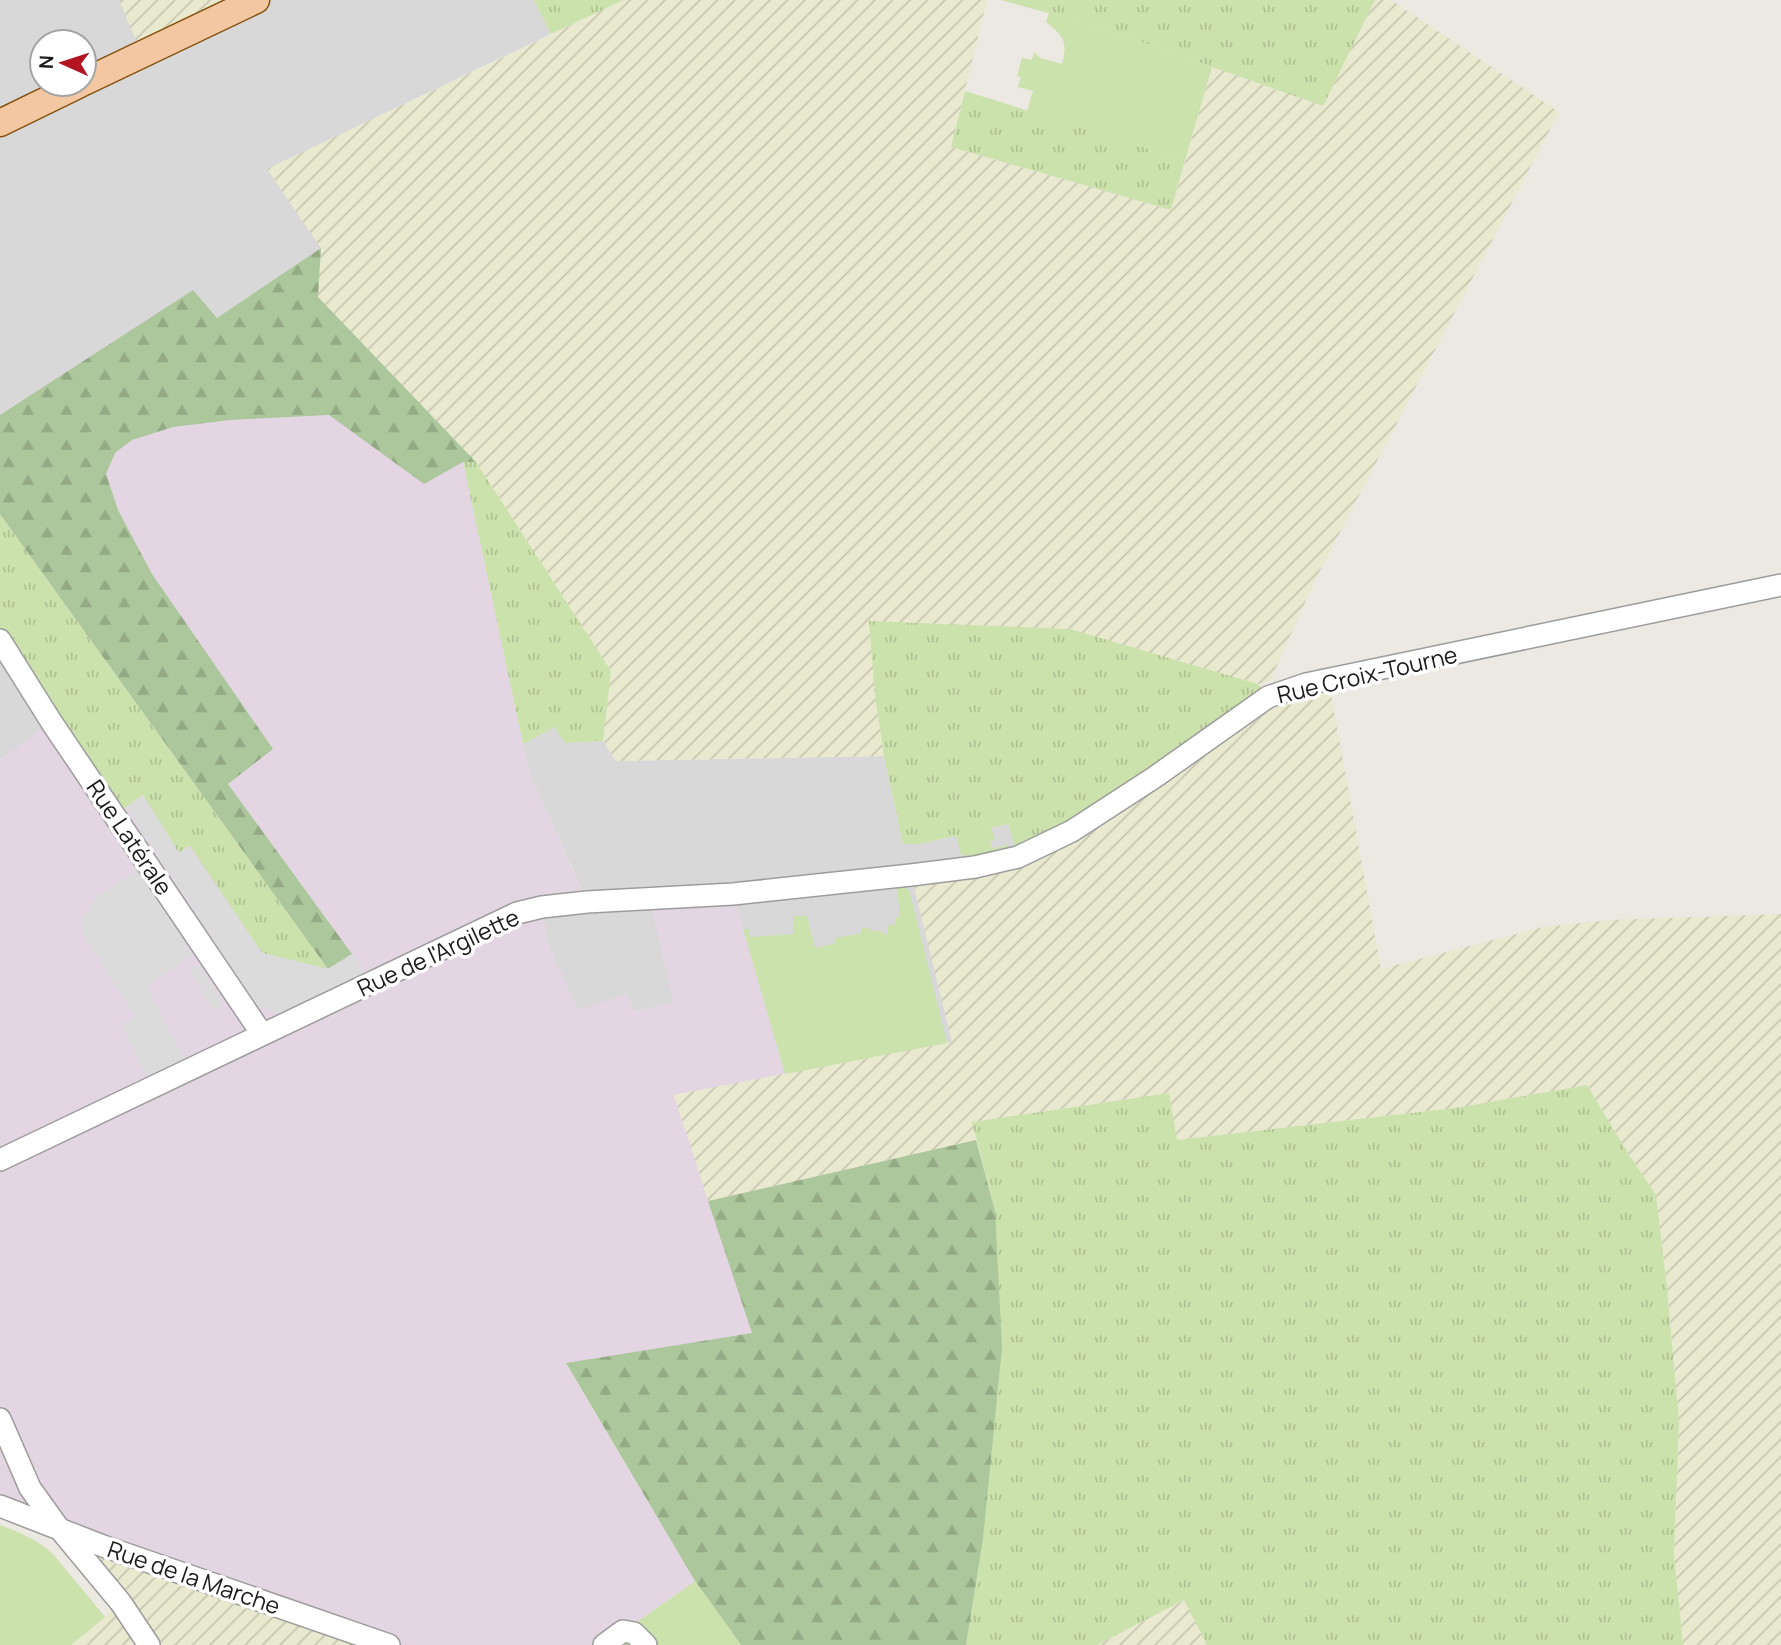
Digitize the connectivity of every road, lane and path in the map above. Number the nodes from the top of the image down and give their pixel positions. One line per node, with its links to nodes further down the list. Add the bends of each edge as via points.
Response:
1 (256, 0): 2 (main road)
2 (98, 75)
3 (50, 98): 4 (main road)
4 (0, 122)
5 (1781, 585): 7 (street, Rue Croix-Tourne, via 1317,681 1268,696 1072,831 1018,857)
6 (0, 640): 8 (street, Rue Latérale)
7 (911, 875): 8 (street, Rue de l'Argilette, via 733,894 587,902 517,913)
8 (262, 1034): 9 (street, Rue de l'Argilette)
9 (0, 1160)
10 (0, 1419): 12 (street, via 30,1488)
11 (0, 1506): 12 (street, Rue de la Marche)
12 (58, 1527): 13 (street); 14 (street, Rue de la Marche)
13 (149, 1645)
14 (389, 1645)
15 (604, 1645): 16 (street, via 623,1631 634,1633)
16 (646, 1645)

